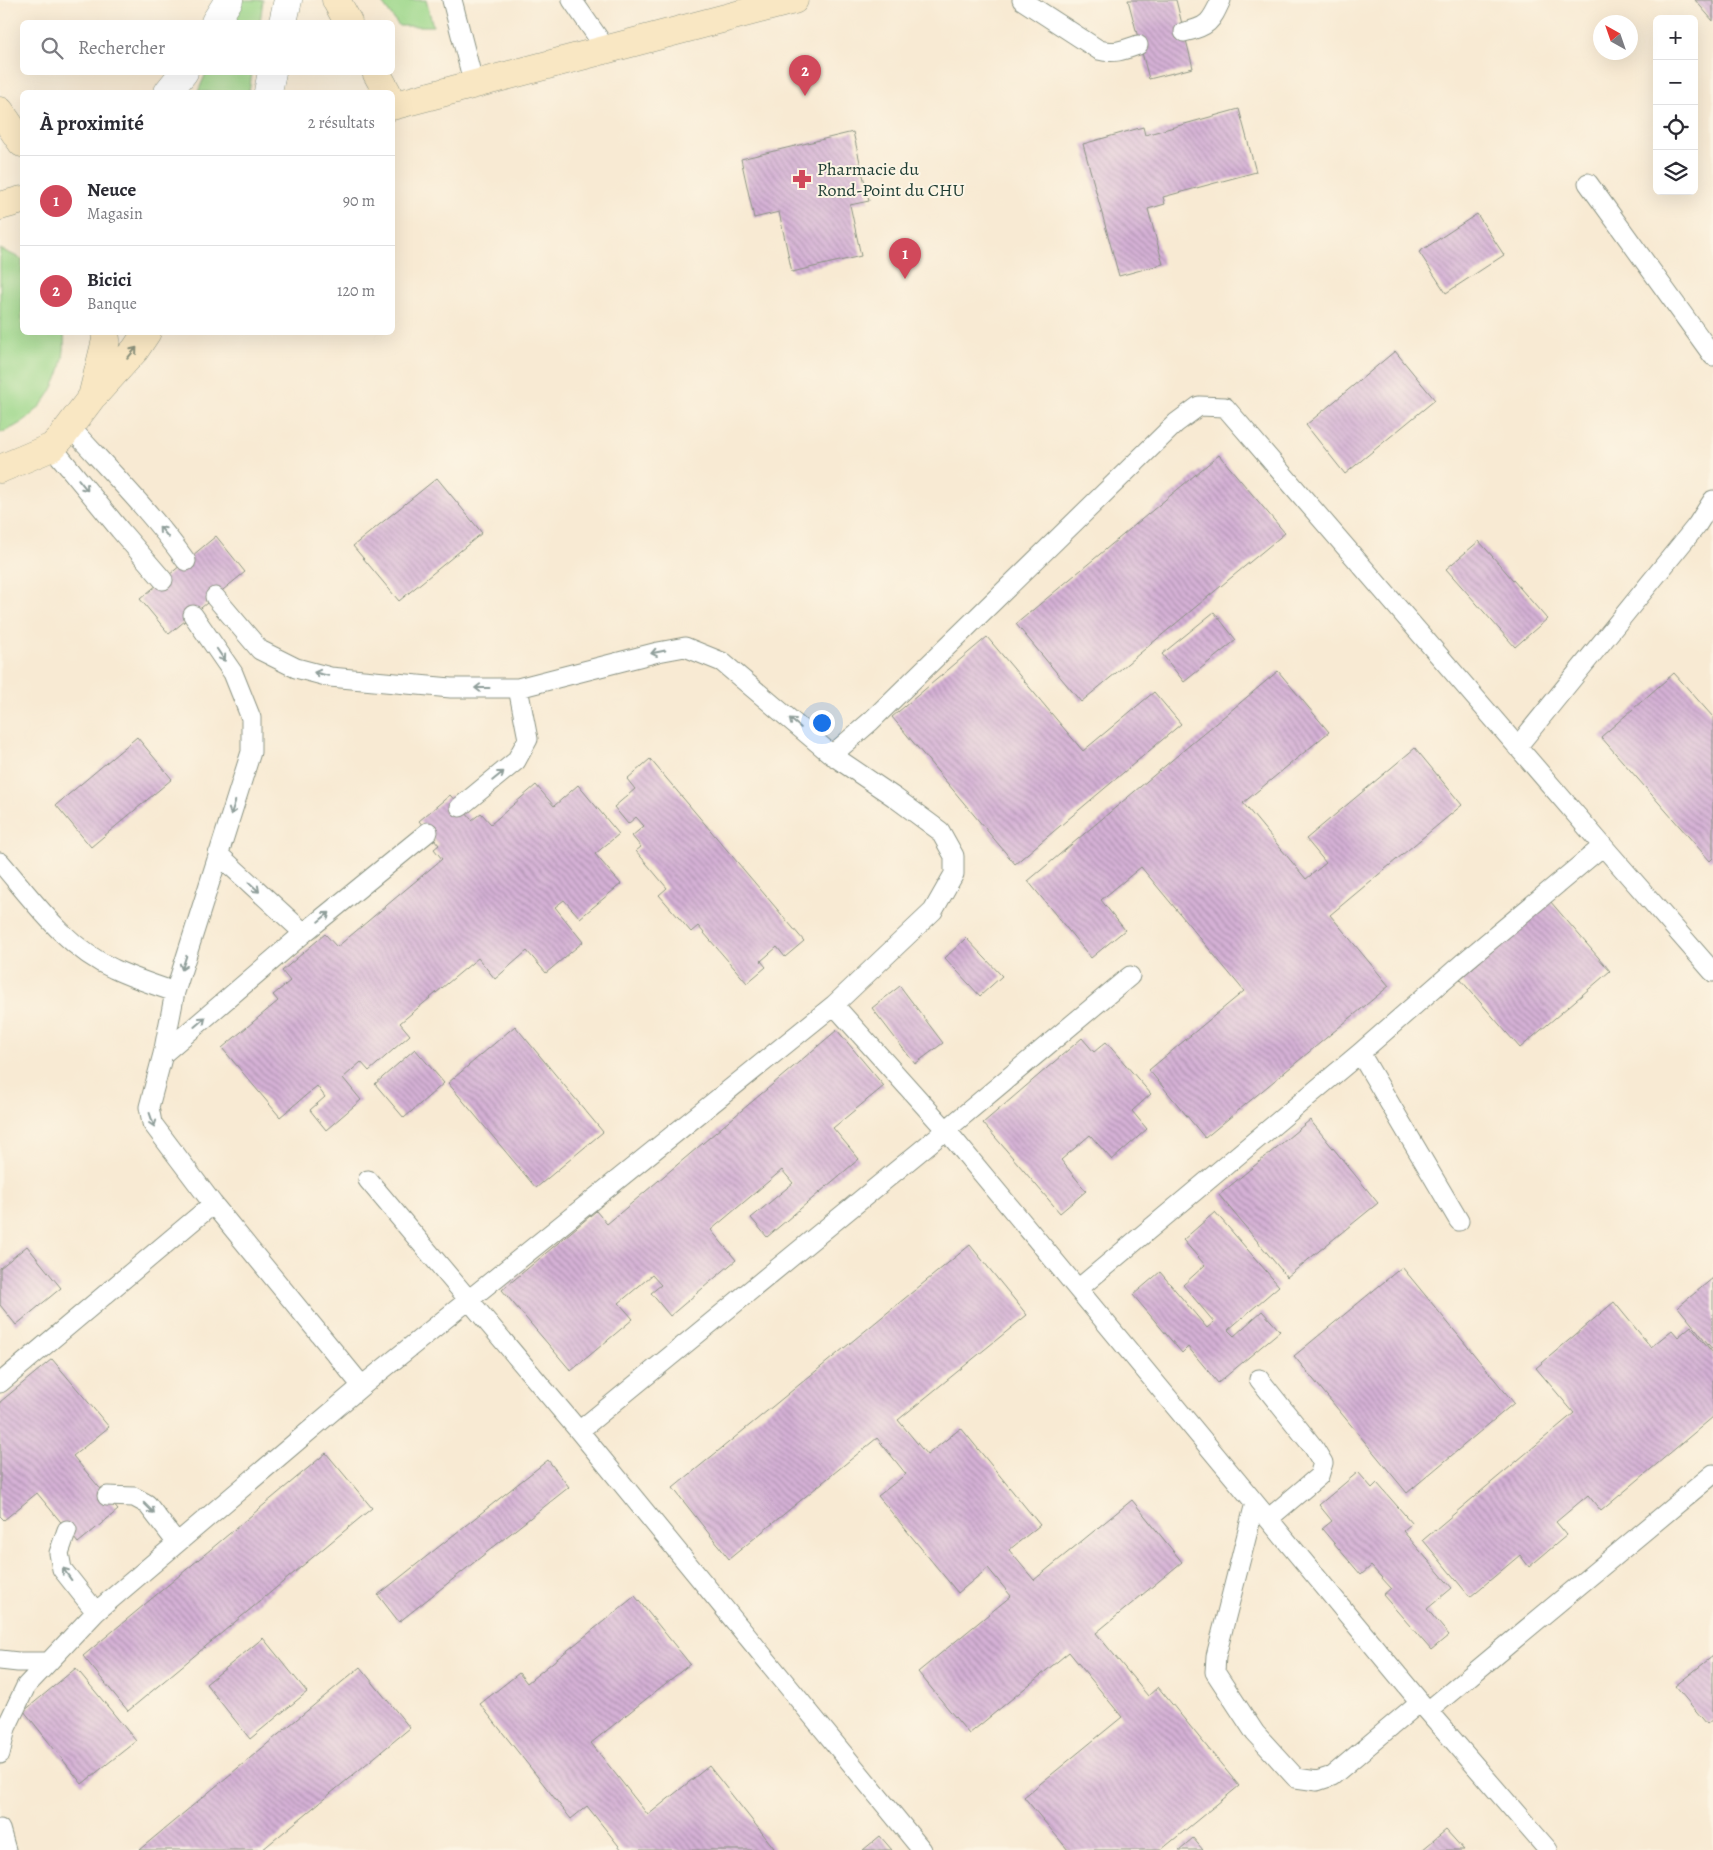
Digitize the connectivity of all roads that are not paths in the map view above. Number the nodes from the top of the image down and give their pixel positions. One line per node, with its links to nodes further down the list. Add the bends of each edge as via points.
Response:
1 (229, 0): 9 (street)
2 (288, 0): 10 (street)
3 (336, 0): 11 (main road)
4 (452, 0): 18 (lane)
5 (572, 0): 14 (lane)
6 (794, 0): 14 (main road)
7 (1022, 0): 13 (lane, via 1099,50 1120,52)
8 (1221, 0): 12 (lane, via 1208,24)
9 (217, 20)
10 (283, 20)
11 (347, 20)
12 (1184, 32)
13 (1138, 44)
14 (606, 50): 18 (main road)
15 (182, 75): 19 (street)
16 (271, 75): 20 (street)
17 (377, 75): 21 (main road)
18 (474, 84): 22 (main road)
19 (170, 90)
20 (268, 90)
21 (384, 90)
22 (395, 105)
23 (0, 111): 24 (main road)
24 (20, 140)
25 (1588, 184): 30 (lane)
26 (20, 201): 27 (main road)
27 (0, 206)
28 (105, 335): 31 (main road)
29 (145, 335): 31 (main road, one-way to 29)
30 (1713, 356)
31 (92, 397): 32 (main road)
32 (61, 437): 33 (main road); 35 (lane, one-way to 32, via 141,504); 36 (lane, one-way to 36, via 120,530)
33 (0, 469)
34 (1713, 500): 40 (lane, via 1697,525)
35 (186, 561)
36 (163, 580)
37 (215, 597): 39 (lane, one-way to 37, via 451,688 330,677 296,668 260,650)
38 (193, 615): 45 (lane, one-way to 45, via 233,673 251,718 251,752)
39 (518, 688): 41 (lane, one-way to 39, via 722,662 685,648); 42 (lane, one-way to 39, via 516,761 528,739)
40 (1517, 747): 41 (lane, via 1224,407 1199,406 1151,446); 44 (lane)
41 (832, 755): 51 (lane, via 940,831 954,856 954,874 933,912)
42 (460, 807)
43 (428, 832): 47 (lane, one-way to 43)
44 (1602, 846): 48 (lane); 52 (lane)
45 (218, 854): 47 (lane, one-way to 47); 50 (lane, one-way to 50)
46 (0, 862): 50 (lane, via 61,932 89,954 112,969)
47 (304, 933): 53 (lane, one-way to 47)
48 (1713, 972)
49 (1130, 976): 54 (lane)
50 (175, 992): 53 (lane)
51 (834, 1005): 54 (lane); 59 (lane)
52 (1360, 1053): 57 (lane); 58 (lane)
53 (163, 1054): 56 (lane, one-way to 56, via 149,1107 152,1123)
54 (946, 1130): 58 (lane); 63 (lane)
55 (368, 1180): 59 (lane)
56 (213, 1204): 61 (lane); 62 (lane)
57 (1459, 1221)
58 (1078, 1289): 66 (lane)
59 (469, 1299): 62 (lane); 63 (lane)
60 (1259, 1379): 67 (lane, via 1323,1462 1319,1476)
61 (0, 1383)
62 (362, 1386): 69 (lane)
63 (579, 1431): 77 (lane)
64 (1713, 1474): 73 (lane)
65 (107, 1496): 69 (lane, one-way to 69, via 134,1497 147,1504)
66 (1255, 1503): 67 (lane); 73 (lane, via 1216,1656 1215,1672 1255,1733 1296,1778 1317,1781 1332,1776)
67 (1268, 1518): 73 (lane)
68 (67, 1530): 70 (lane, one-way to 68, via 62,1569 58,1553)
69 (177, 1543): 70 (lane)
70 (96, 1612): 72 (lane)
71 (0, 1660): 72 (lane)
72 (49, 1662): 74 (lane, via 26,1686 6,1728)
73 (1424, 1707): 78 (lane)
74 (0, 1754)
75 (0, 1829): 76 (lane)
76 (6, 1850)
77 (922, 1850)
78 (1548, 1850)

